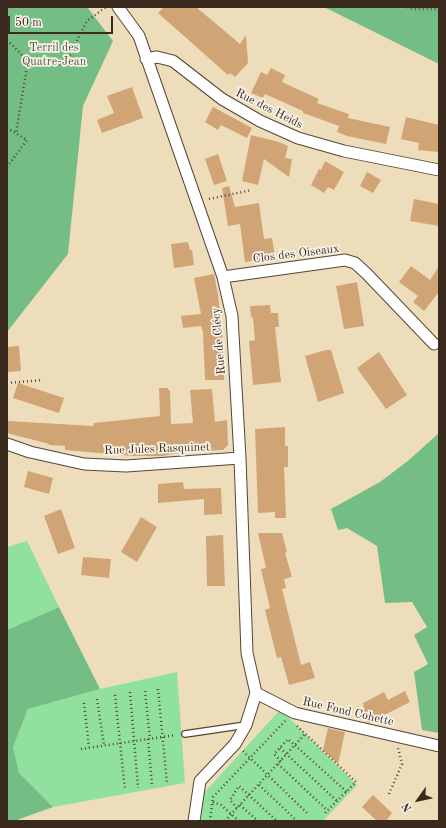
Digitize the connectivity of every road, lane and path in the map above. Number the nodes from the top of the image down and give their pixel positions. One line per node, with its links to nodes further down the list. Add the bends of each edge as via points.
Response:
1 (106, 7): 7 (path, via 87,20 65,65)
2 (118, 7): 6 (street, Rue de Clécy, via 139,36)
3 (407, 7): 4 (path)
4 (439, 9)
5 (7, 40): 7 (path)
6 (146, 59): 11 (street, Rue des Heids, via 157,57 173,61 222,99 260,121 298,138 344,151); 13 (street, Rue de Clécy)
7 (28, 61): 9 (path)
8 (7, 128): 9 (path)
9 (16, 134): 10 (path, via 27,140)
10 (7, 167)
11 (439, 170)
12 (252, 190): 13 (path)
13 (197, 202): 14 (street, Rue de Clécy)
14 (223, 277): 15 (street, Clos des Oiseaux, via 345,260 354,263 367,274); 19 (street, Rue de Clécy, via 232,316)
15 (434, 344)
16 (43, 380): 17 (path)
17 (7, 382)
18 (7, 444): 19 (street, Rue Jules Rasquinet, via 84,464 126,466)
19 (240, 458): 23 (street, Rue de Clécy, via 247,653)
20 (158, 689): 33 (path)
21 (145, 691): 34 (path)
22 (130, 692): 35 (path)
23 (256, 693): 29 (street); 32 (street, Rue Fond Cohette, via 295,713)
24 (115, 695): 36 (path)
25 (97, 699): 38 (path)
26 (84, 703): 41 (path)
27 (288, 718): 45 (path)
28 (292, 722): 31 (path)
29 (246, 725): 30 (lane); 37 (street)
30 (185, 734): 33 (path)
31 (306, 734): 39 (path); 54 (path, via 356,782)
32 (395, 736): 40 (street, Rue Fond Cohette); 55 (path, via 402,764)
33 (162, 737): 34 (path); 49 (path)
34 (149, 739): 35 (path); 50 (path)
35 (134, 741): 36 (path); 52 (path)
36 (120, 743): 38 (path); 53 (path)
37 (235, 744): 45 (path); 65 (street, via 200,781)
38 (104, 745): 41 (path)
39 (296, 745): 42 (path, via 288,739); 44 (path); 54 (path)
40 (439, 746)
41 (89, 747): 43 (path)
42 (280, 748): 44 (path); 46 (path, via 274,754)
43 (81, 749)
44 (287, 754): 46 (path); 57 (path)
45 (250, 758): 48 (path); 58 (path, via 213,797)
46 (281, 761): 47 (path)
47 (278, 764): 48 (path); 61 (path)
48 (268, 775): 51 (path); 64 (path)
49 (167, 783)
50 (152, 785)
51 (259, 785): 56 (path); 71 (path)
52 (138, 788)
53 (125, 790)
54 (346, 792): 57 (path)
55 (389, 794)
56 (249, 795): 59 (path); 60 (path, via 239,786 230,800); 70 (path)
57 (338, 801): 61 (path)
58 (213, 802): 63 (path); 66 (path)
59 (240, 805): 60 (path); 69 (path)
60 (237, 808): 63 (path)
61 (327, 810): 62 (path)
62 (324, 813)
63 (232, 814): 67 (path); 68 (path)
64 (309, 814)
65 (194, 821)
66 (210, 821)
67 (225, 821)
68 (239, 821)
69 (258, 821)
70 (277, 821)
71 (297, 821)

